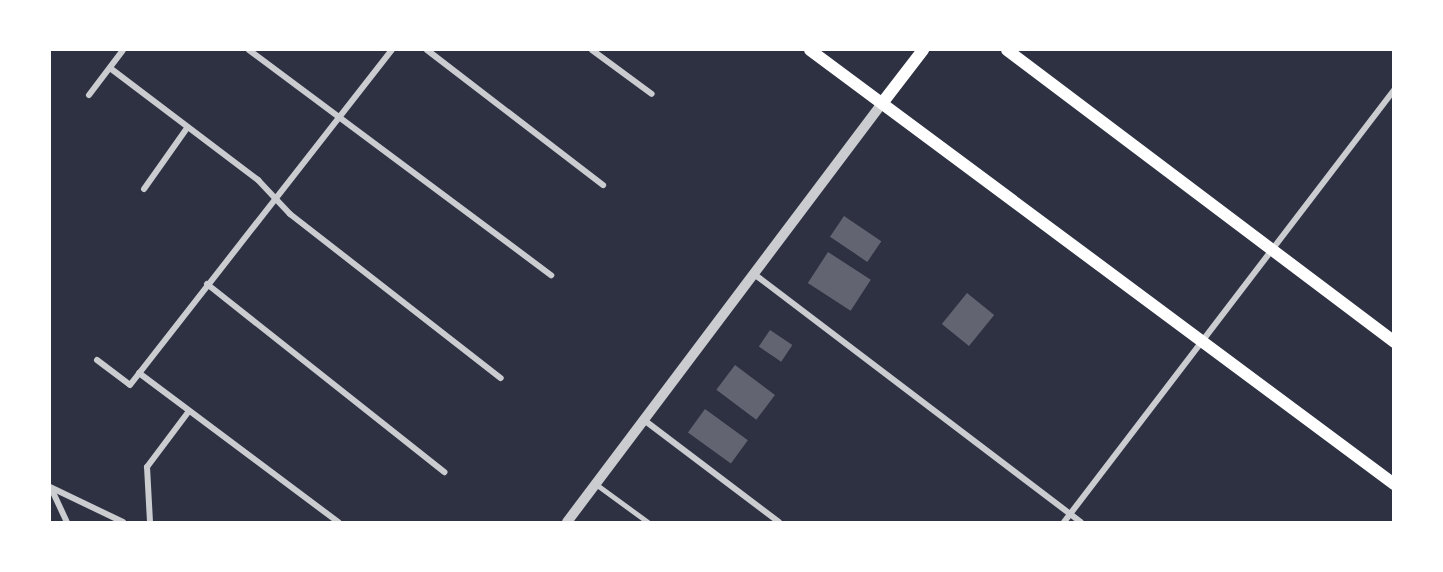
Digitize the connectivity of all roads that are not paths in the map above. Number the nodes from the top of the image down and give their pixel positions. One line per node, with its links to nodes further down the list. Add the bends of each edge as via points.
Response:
1 (123, 50): 9 (street)
2 (249, 50): 14 (street)
3 (392, 50): 14 (street)
4 (427, 50): 16 (street)
5 (592, 50): 11 (street)
6 (810, 50): 13 (main road)
7 (923, 50): 13 (main road)
8 (1007, 50): 19 (main road)
9 (110, 68): 12 (street); 15 (street)
10 (1394, 90): 19 (street)
11 (652, 94)
12 (90, 95)
13 (883, 102): 20 (street); 23 (main road)
14 (338, 120): 18 (street); 21 (street)
15 (187, 128): 17 (street); 18 (street, via 258,180)
16 (603, 185)
17 (144, 189)
18 (273, 199): 22 (street); 27 (street)
19 (1271, 249): 23 (street); 24 (main road)
20 (754, 274): 29 (street); 34 (street)
21 (551, 275)
22 (207, 284): 26 (street); 30 (street)
23 (1200, 341): 32 (main road); 34 (street)
24 (1394, 342)
25 (97, 360): 26 (street, via 130,385)
26 (140, 373): 28 (street)
27 (501, 378)
28 (189, 411): 37 (street, via 147,467); 38 (street)
29 (644, 420): 31 (street); 41 (street)
30 (444, 472)
31 (596, 484): 39 (street); 40 (lane)
32 (1394, 484)
33 (50, 487): 35 (street); 36 (street)
34 (1070, 515): 42 (street); 43 (street)
35 (67, 522)
36 (123, 522)
37 (150, 522)
38 (338, 522)
39 (567, 522)
40 (648, 522)
41 (779, 522)
42 (1064, 522)
43 (1081, 522)

